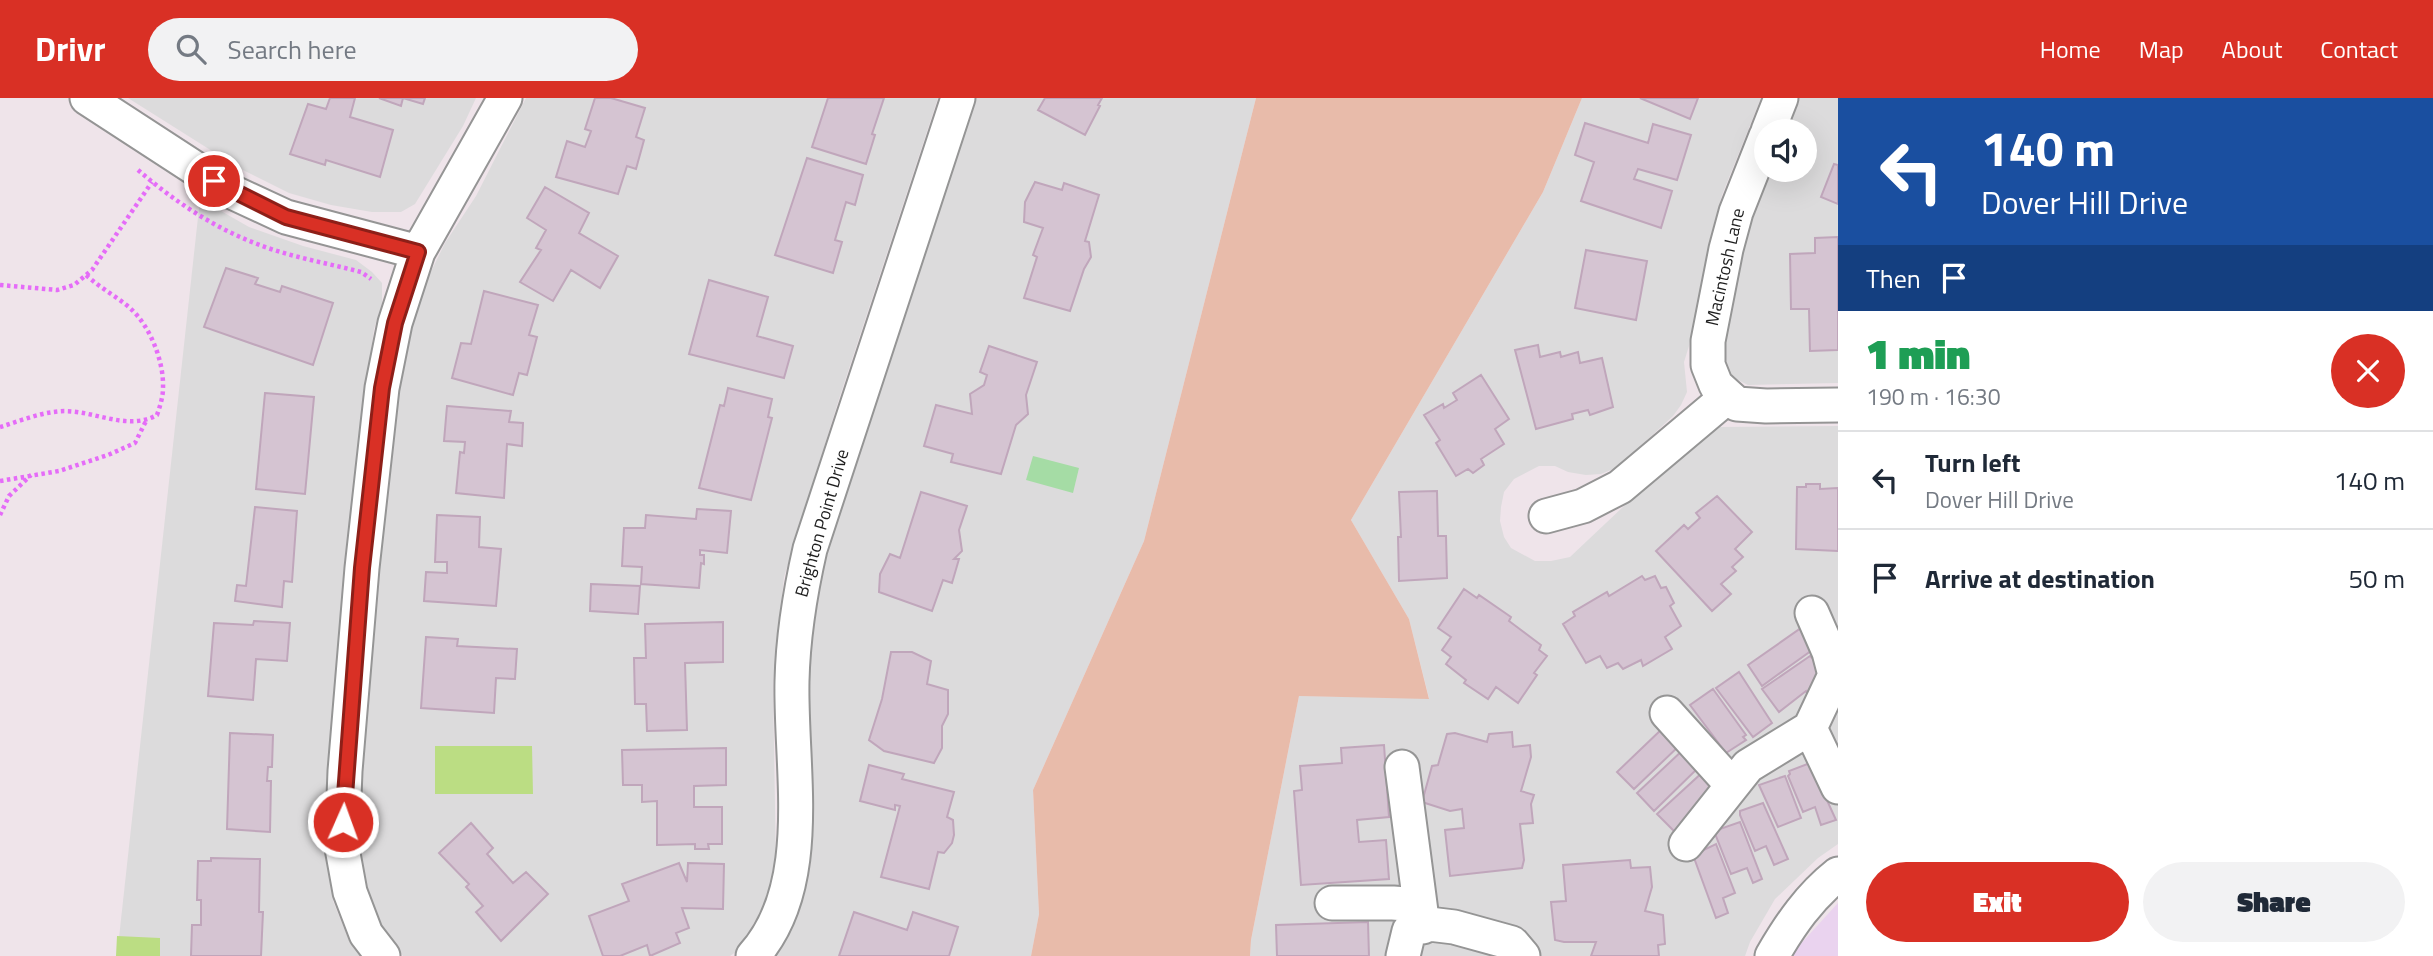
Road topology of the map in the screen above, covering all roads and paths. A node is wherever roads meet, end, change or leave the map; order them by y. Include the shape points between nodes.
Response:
1 (87, 98) edge
2 (505, 98) edge
3 (958, 98) edge
4 (1781, 98) edge
5 (1773, 119) edge
6 (1754, 165) edge
7 (152, 182) dead end
8 (418, 252) junction
9 (86, 275) junction
10 (0, 285) edge
11 (1727, 397) junction
12 (1838, 405) edge
13 (146, 421) junction
14 (0, 427) edge
15 (32, 474) junction
16 (0, 481) edge
17 (0, 514) edge
18 (1546, 516) dead end
19 (1812, 613) dead end
20 (1667, 713) dead end
21 (1810, 727) junction
22 (1402, 766) dead end
23 (1732, 785) junction
24 (1838, 787) edge
25 (1686, 844) dead end
26 (1838, 874) edge
27 (1332, 903) dead end
28 (1421, 916) junction
29 (383, 956) edge
30 (753, 956) edge
31 (1403, 956) edge
32 (1523, 956) edge
33 (1772, 956) edge

1 - 8 street via 230,191 286,217
2 - 8 street
3 - 30 street, Brighton Point Drive via 802,582 792,684 795,844 791,879 780,914
4 - 5 street, Macintosh Lane
6 - 11 street, Macintosh Lane via 1735,212 1708,341 1708,365
7 - 9 path
8 - 29 street via 395,323 382,388 345,771 342,848 350,892 366,933
9 - 10 path via 57,290
9 - 13 path via 144,322 163,387 157,415
11 - 12 street via 1745,406
11 - 18 street via 1620,487 1583,506
13 - 14 path via 55,411
13 - 15 path via 135,443 59,471
15 - 16 path
15 - 17 path via 9,496
19 - 21 street via 1835,675
20 - 23 street
21 - 23 street via 1748,766
21 - 24 street
22 - 28 street
23 - 25 street
26 - 33 street via 1793,919
27 - 28 street
28 - 31 street via 1409,931
28 - 32 street via 1429,924 1513,943

